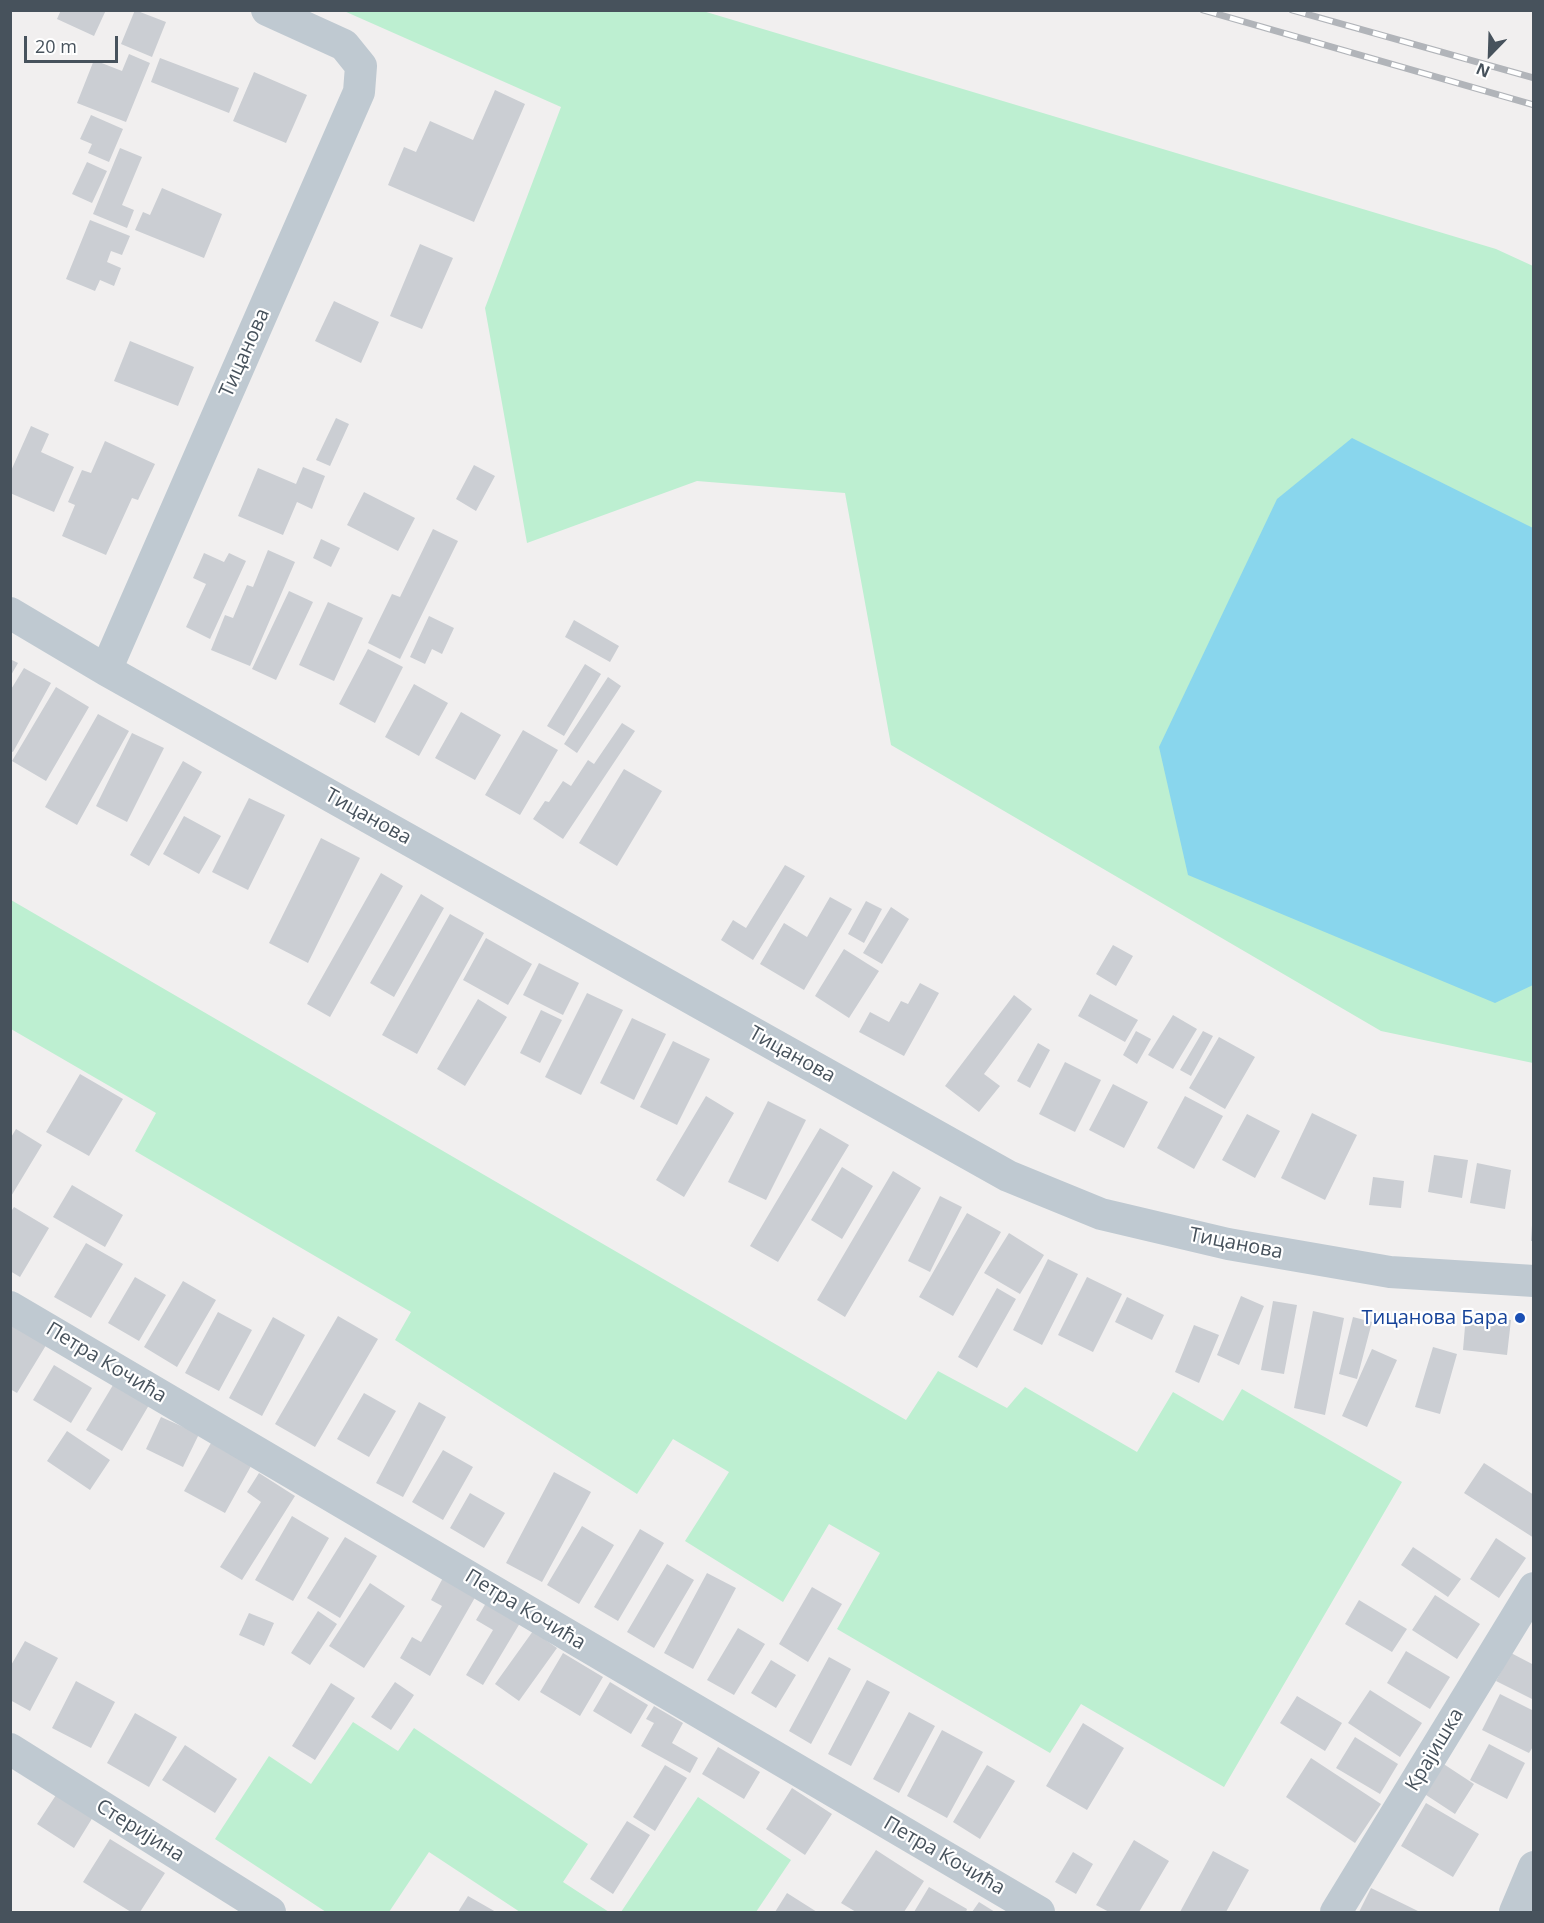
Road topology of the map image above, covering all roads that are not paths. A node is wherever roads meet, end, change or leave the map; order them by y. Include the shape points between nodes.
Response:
1 (267, 10) edge
2 (10, 613) edge
3 (106, 670) junction
4 (1533, 1281) edge
5 (10, 1307) edge
6 (1533, 1588) edge
7 (10, 1749) edge
8 (1533, 1867) edge
9 (270, 1912) edge
10 (1039, 1912) edge
11 (1336, 1912) edge
12 (1515, 1912) edge

1 - 3 street, Тицанова via 344,45 361,66 359,92
2 - 3 street, Тицанова
3 - 4 street, Тицанова via 1008,1176 1101,1214 1228,1244 1390,1272
5 - 10 street, Петра Кочића
6 - 11 street, Крајишка
7 - 9 street, Стеријина
8 - 12 street

